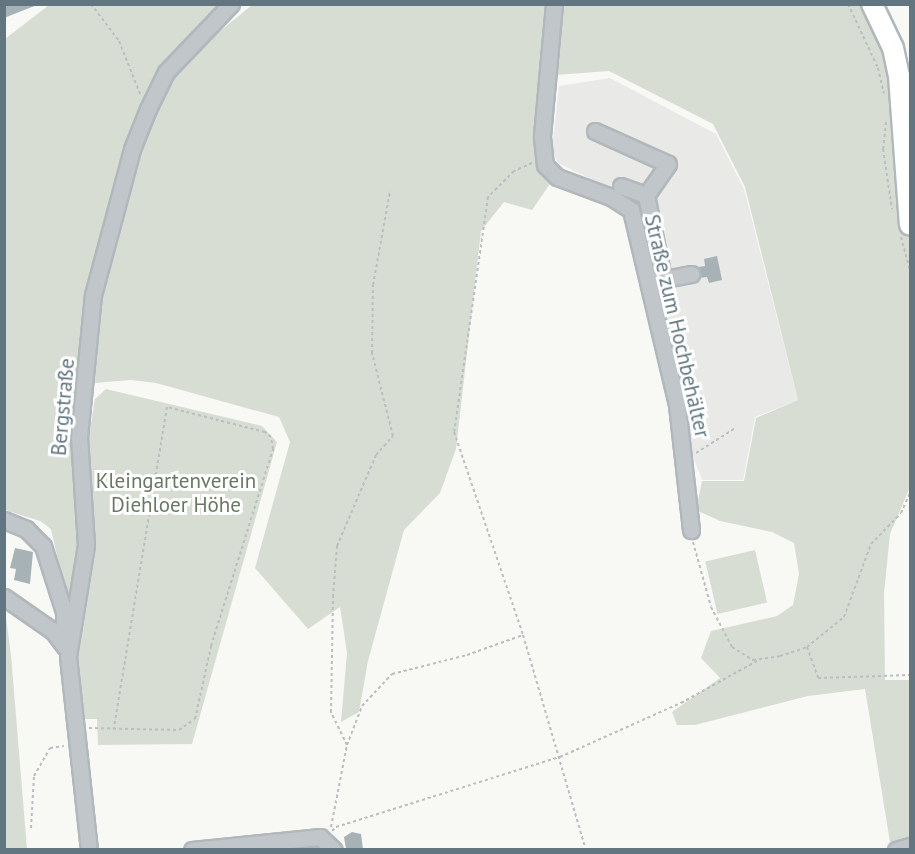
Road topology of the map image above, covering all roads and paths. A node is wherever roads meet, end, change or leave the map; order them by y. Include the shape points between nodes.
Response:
1 (91, 4) edge
2 (231, 4) edge
3 (554, 4) edge
4 (848, 4) edge
5 (872, 4) edge
6 (885, 100) dead end
7 (145, 116) junction
8 (886, 120) dead end
9 (596, 131) dead end
10 (543, 157) junction
11 (621, 186) dead end
12 (390, 190) dead end
13 (646, 195) junction
14 (894, 214) dead end
15 (905, 230) edge
16 (910, 270) edge
17 (691, 274) dead end
18 (656, 280) junction
19 (734, 429) dead end
20 (684, 457) junction
21 (910, 493) edge
22 (4, 520) edge
23 (910, 525) edge
24 (691, 530) joint
25 (910, 580) edge
26 (4, 597) edge
27 (523, 635) junction
28 (807, 647) junction
29 (67, 652) junction
30 (759, 660) junction
31 (910, 675) edge
32 (98, 728) dead end
33 (114, 728) junction
34 (347, 745) junction
35 (77, 753) junction
36 (560, 757) junction
37 (31, 828) dead end
38 (330, 844) edge
39 (910, 846) edge
40 (88, 849) edge
41 (192, 849) edge
42 (586, 849) edge
43 (896, 849) edge

1 - 7 path via 126,53
2 - 7 street, Bergstraße via 166,72
3 - 10 street
4 - 6 path via 878,68
5 - 15 main road via 893,48 899,76
7 - 29 street, Bergstraße via 132,149 93,295 79,437 86,545
8 - 14 path via 883,149
9 - 13 street via 668,164
10 - 18 street, Straße zum Hochbehälter via 557,177 611,197 631,210
10 - 27 path via 514,171 488,197 454,432
11 - 13 street
12 - 34 path via 373,285 372,353 393,436 376,455 341,537 334,587 331,712
13 - 18 street
15 - 16 path
17 - 18 street
18 - 20 street, Straße zum Hochbehälter
19 - 20 path
20 - 24 street, Straße zum Hochbehälter
21 - 28 path via 901,513 871,544 844,617
22 - 29 street via 26,529 43,546 64,612
23 - 25 path
24 - 30 path via 716,620 738,652
26 - 29 street via 53,631
27 - 34 path via 467,655 392,674 362,706
27 - 36 path
28 - 30 path
28 - 31 path via 818,678
29 - 35 street, Bergstraße
30 - 36 path via 681,703
32 - 33 path
33 - 33 path via 179,730 195,719 214,637 273,449 271,437 265,432 167,407
34 - 38 path
35 - 37 path via 62,745 51,748 42,760 30,793
35 - 40 street, Bergstraße
36 - 38 path via 336,827
36 - 42 path
38 - 41 street via 314,837
39 - 43 street

